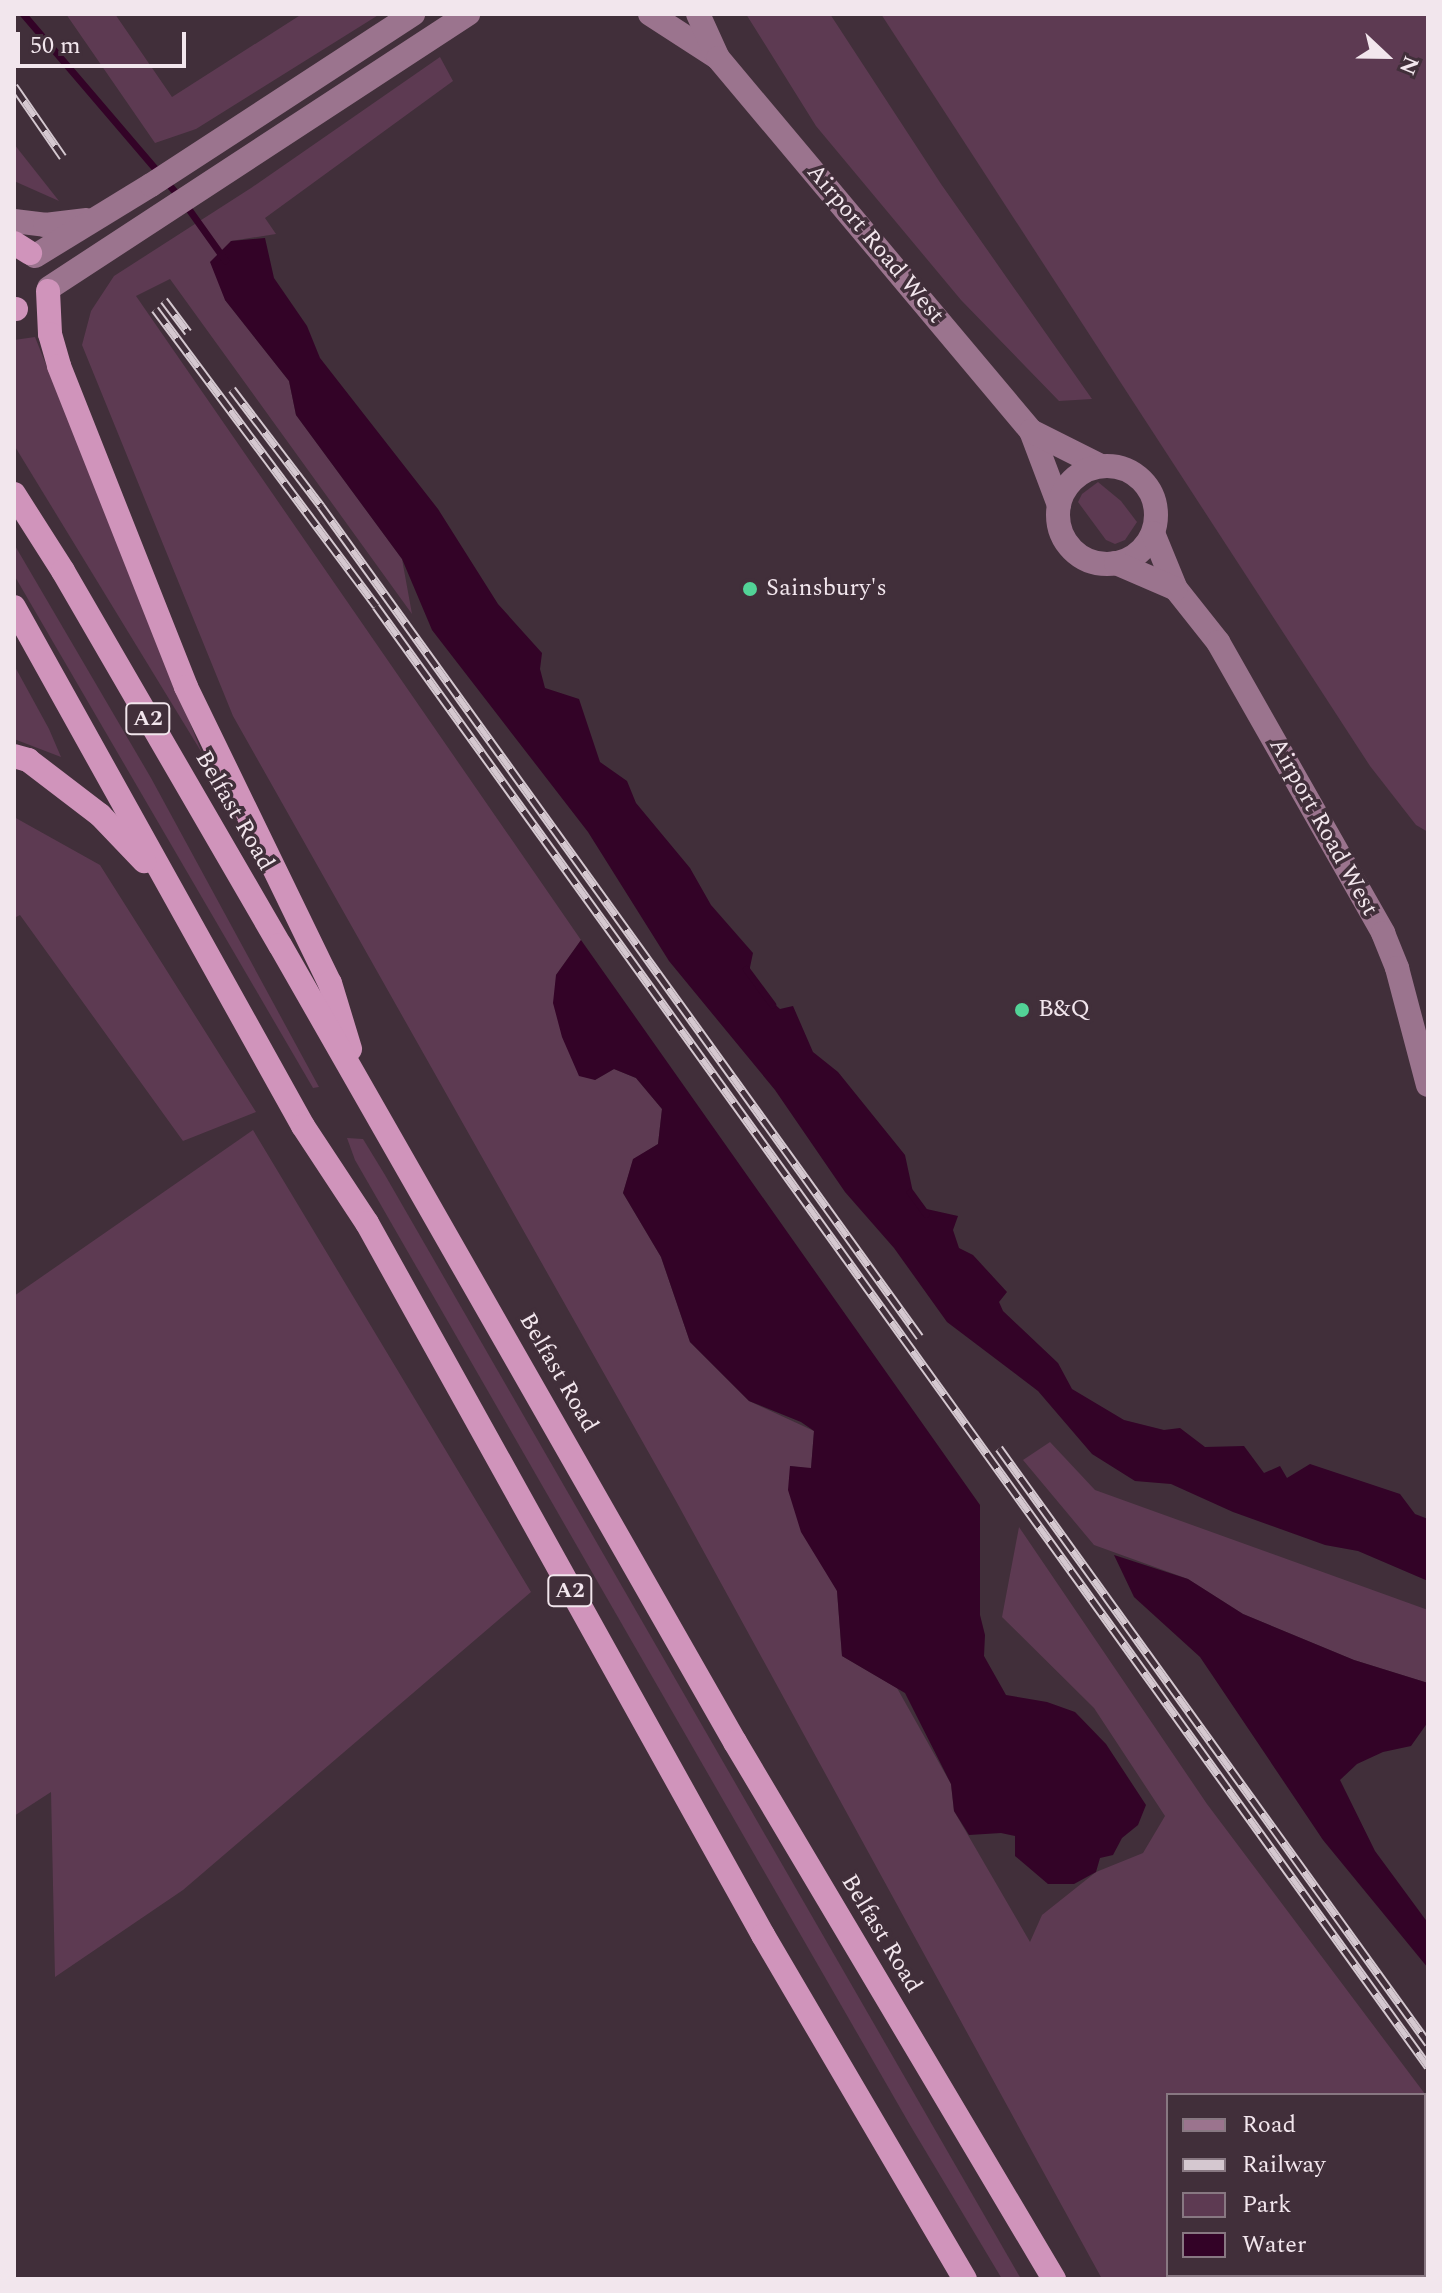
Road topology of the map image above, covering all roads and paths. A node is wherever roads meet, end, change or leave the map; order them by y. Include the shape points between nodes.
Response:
1 (413, 14) edge
2 (468, 14) edge
3 (650, 14) edge
4 (698, 14) edge
5 (718, 58) junction
6 (97, 219) junction
7 (14, 221) edge
8 (23, 251) edge
9 (49, 290) junction
10 (15, 309) edge
11 (1031, 431) junction
12 (1101, 466) junction
13 (14, 494) edge
14 (1059, 505) junction
15 (1153, 533) junction
16 (1116, 563) junction
17 (1176, 589) junction
18 (14, 607) edge
19 (14, 756) edge
20 (179, 902) junction
21 (1428, 1085) edge
22 (363, 1094) junction
23 (965, 2279) edge
24 (1054, 2279) edge

1 - 6 street
2 - 9 street
3 - 5 street, Airport Road West
4 - 5 street, Airport Road West
5 - 11 street, Airport Road West
6 - 7 street via 45,225
6 - 8 street
8 - 9 street via 46,266
9 - 10 street via 36,306
9 - 22 highway via 50,334 59,366 186,687 330,983
11 - 12 street, Airport Road West
11 - 14 street, Airport Road West
12 - 14 street via 1074,478
12 - 15 street via 1134,473 1146,485 1155,508
13 - 22 highway, Belfast Road / A2
14 - 16 street via 1058,520 1069,546 1092,562
15 - 16 street via 1144,547
15 - 17 street, Airport Road West
16 - 17 street, Airport Road West
17 - 21 street, Airport Road West via 1218,642 1383,933
18 - 20 highway, A2
19 - 20 highway via 28,760 100,815
20 - 23 highway, A2 via 303,1126 367,1223 763,1935
22 - 24 highway, Belfast Road / A2 via 735,1742

